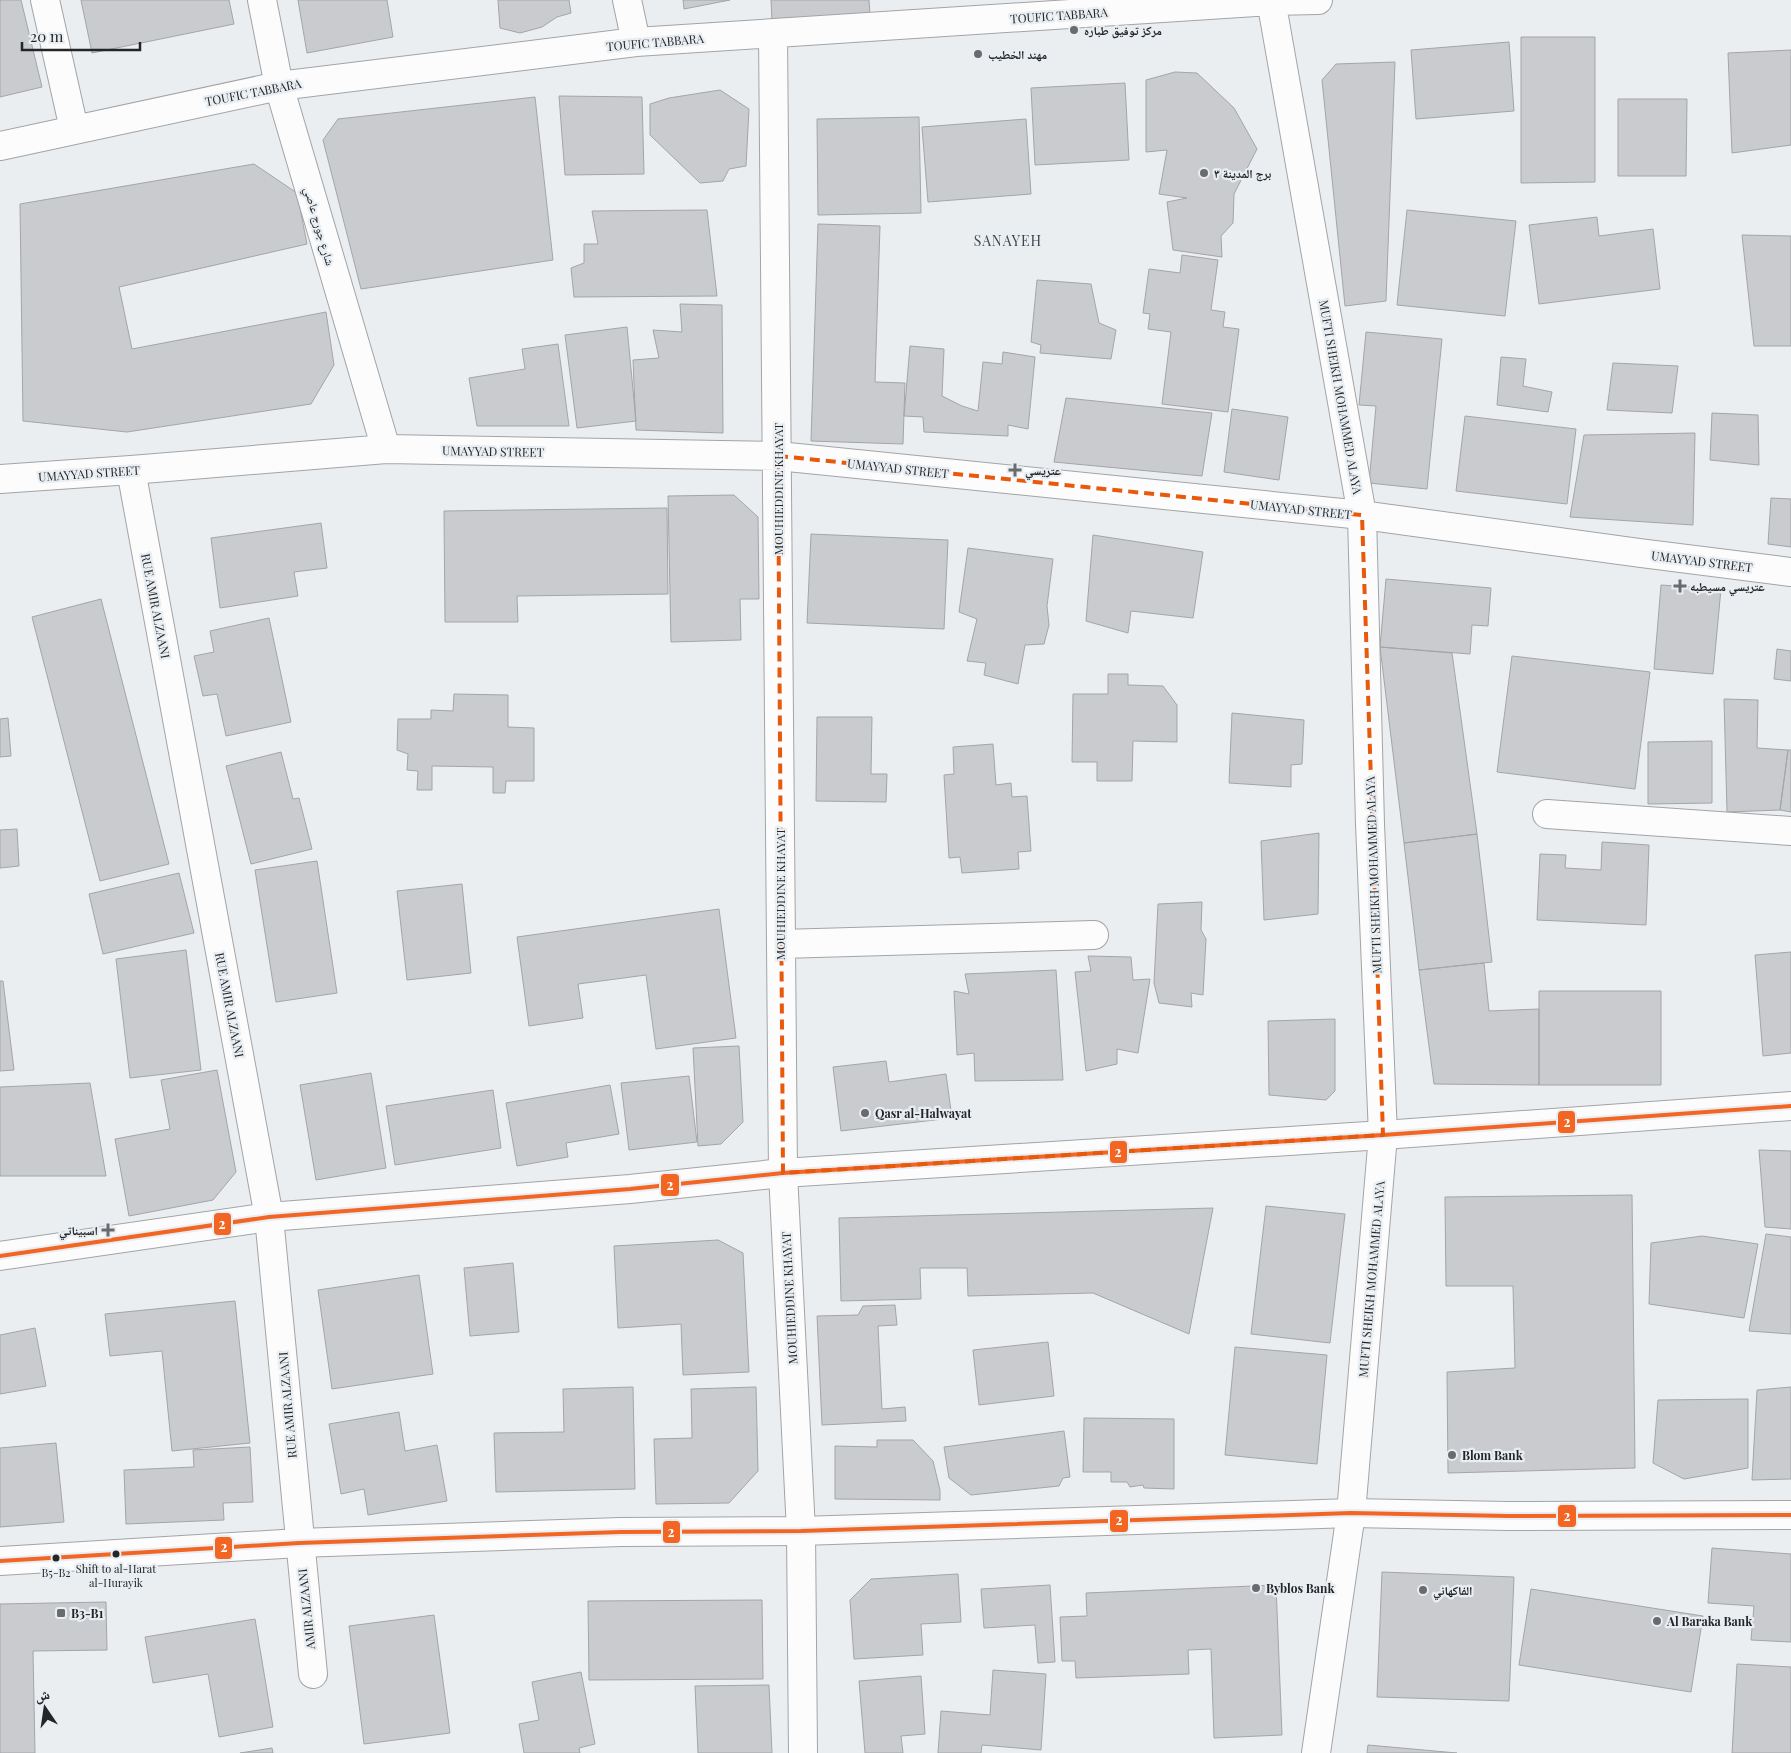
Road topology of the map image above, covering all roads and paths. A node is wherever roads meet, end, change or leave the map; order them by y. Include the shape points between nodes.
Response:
1 (45, 0) edge
2 (262, 0) edge
3 (627, 0) edge
4 (1318, 0) edge
5 (1271, 1) edge
6 (772, 34) junction
7 (636, 42) junction
8 (279, 86) junction
9 (74, 129) junction
10 (0, 146) edge
11 (386, 449) junction
12 (778, 456) junction
13 (131, 470) junction
14 (0, 478) edge
15 (1362, 515) junction
16 (1791, 572) edge
17 (1547, 814) dead end
18 (1791, 831) edge
19 (1094, 935) dead end
20 (781, 944) junction
21 (1791, 1106) edge
22 (1383, 1135) junction
23 (783, 1173) junction
24 (269, 1217) junction
25 (0, 1256) edge
26 (1351, 1513) junction
27 (1791, 1515) edge
28 (801, 1532) junction
29 (299, 1543) junction
30 (0, 1561) edge
31 (313, 1674) dead end
32 (803, 1753) edge
33 (1316, 1753) edge

1 - 9 street
2 - 8 street, شارع جورج عاصي
3 - 7 street
4 - 5 street, TOUFIC TABBARA
5 - 6 street, TOUFIC TABBARA
5 - 15 street, MUFTI SHEIKH MOHAMMED ALAYA
6 - 7 street, TOUFIC TABBARA
6 - 12 street, MOUHIEDDINE KHAYAT
7 - 8 street, TOUFIC TABBARA
8 - 9 street, TOUFIC TABBARA
8 - 11 street, شارع جورج عاصي
9 - 10 street, TOUFIC TABBARA
11 - 12 street, UMAYYAD STREET
11 - 13 street, UMAYYAD STREET
12 - 15 street, UMAYYAD STREET
12 - 20 street, MOUHIEDDINE KHAYAT
13 - 14 street, UMAYYAD STREET
13 - 24 street, RUE AMIR ALZAANI
15 - 16 street, UMAYYAD STREET
15 - 22 street, MUFTI SHEIKH MOHAMMED ALAYA
17 - 18 street
19 - 20 street
20 - 23 street, MOUHIEDDINE KHAYAT
21 - 22 street
22 - 23 street
22 - 26 street, MUFTI SHEIKH MOHAMMED ALAYA
23 - 24 street via 630,1189
23 - 28 street, MOUHIEDDINE KHAYAT
24 - 25 street
24 - 29 street, RUE AMIR ALZAANI
26 - 27 street
26 - 28 street
26 - 33 street, MUFTI SHEIKH MOHAMMED ALAYA
28 - 29 street via 621,1532
28 - 32 street, MOUHIEDDINE KHAYAT
29 - 30 street
29 - 31 street, AMIR ALZAANI

